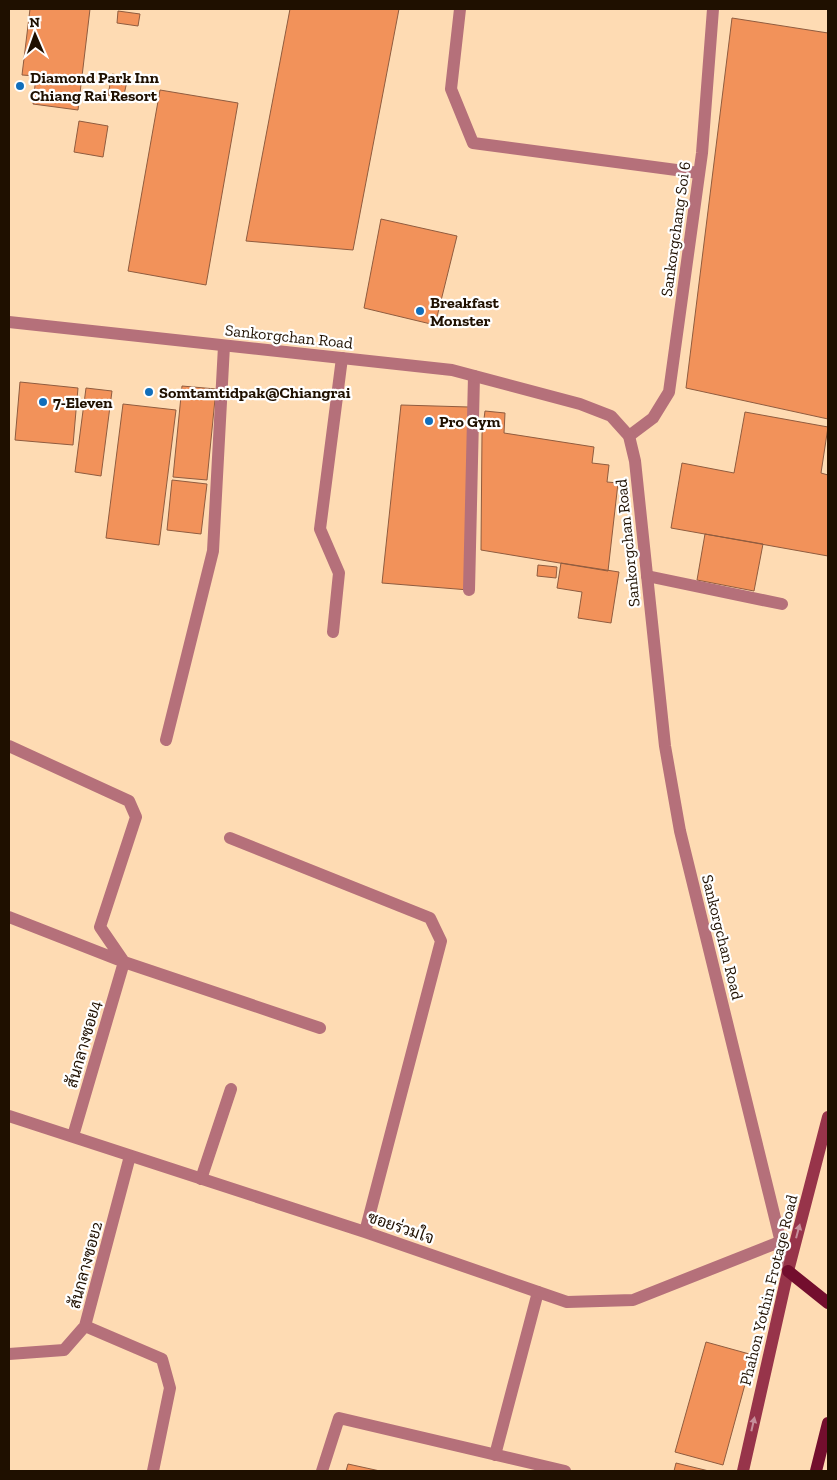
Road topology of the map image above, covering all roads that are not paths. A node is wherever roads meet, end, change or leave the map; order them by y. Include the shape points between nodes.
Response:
1 (460, 9) edge
2 (713, 9) edge
3 (699, 173) junction
4 (9, 322) edge
5 (224, 346) junction
6 (342, 358) junction
7 (474, 376) junction
8 (629, 436) junction
9 (647, 576) junction
10 (470, 590) dead end
11 (782, 604) dead end
12 (333, 632) dead end
13 (166, 740) dead end
14 (9, 746) edge
15 (230, 838) dead end
16 (9, 918) edge
17 (124, 962) junction
18 (320, 1028) dead end
19 (231, 1089) dead end
20 (9, 1116) edge
21 (828, 1117) edge
22 (73, 1136) junction
23 (130, 1156) junction
24 (201, 1179) junction
25 (365, 1232) junction
26 (782, 1241) junction
27 (788, 1271) junction
28 (538, 1292) junction
29 (828, 1303) edge
30 (86, 1326) junction
31 (9, 1354) edge
32 (828, 1423) edge
33 (495, 1455) junction
34 (153, 1471) edge
35 (322, 1471) edge
36 (565, 1471) edge
37 (742, 1471) edge
38 (816, 1471) edge

1 - 3 street via 451,89 473,143
2 - 3 street, Sankorgchang Soi 6
3 - 8 street, Sankorgchang Soi 6 via 669,392 652,418
4 - 5 street, Sankorgchan Road
5 - 6 street, Sankorgchan Road
5 - 13 street via 212,550
6 - 7 street, Sankorgchan Road via 452,370
6 - 12 street via 320,530 339,573
7 - 8 street, Sankorgchan Road via 580,404 611,416
7 - 10 street
8 - 9 street, Sankorgchan Road via 635,461
9 - 11 street
9 - 26 street, Sankorgchan Road via 665,746 680,831
14 - 17 street via 128,801 136,817 100,927
15 - 25 street via 430,918 441,941
16 - 17 street
17 - 18 street
17 - 22 street, สันกลางซอย4
19 - 24 street
20 - 22 street, ซอยร่วมใจ
27 -> 21 main road, Phahon Yothin Frotage Road
22 - 23 street, ซอยร่วมใจ
23 - 24 street, ซอยร่วมใจ
23 - 30 street, สันกลางซอย2
24 - 25 street, ซอยร่วมใจ
25 - 28 street, ซอยร่วมใจ
26 - 27 street, Sankorgchan Road
26 - 28 street, ซอยร่วมใจ via 633,1300 567,1302
27 - 29 main road
37 -> 27 main road, Phahon Yothin Frotage Road
28 - 33 street
30 - 31 street, สันกลางซอย2 via 64,1350
30 - 34 street via 162,1359 170,1388
32 - 38 main road
33 - 35 street via 339,1418
33 - 36 street

